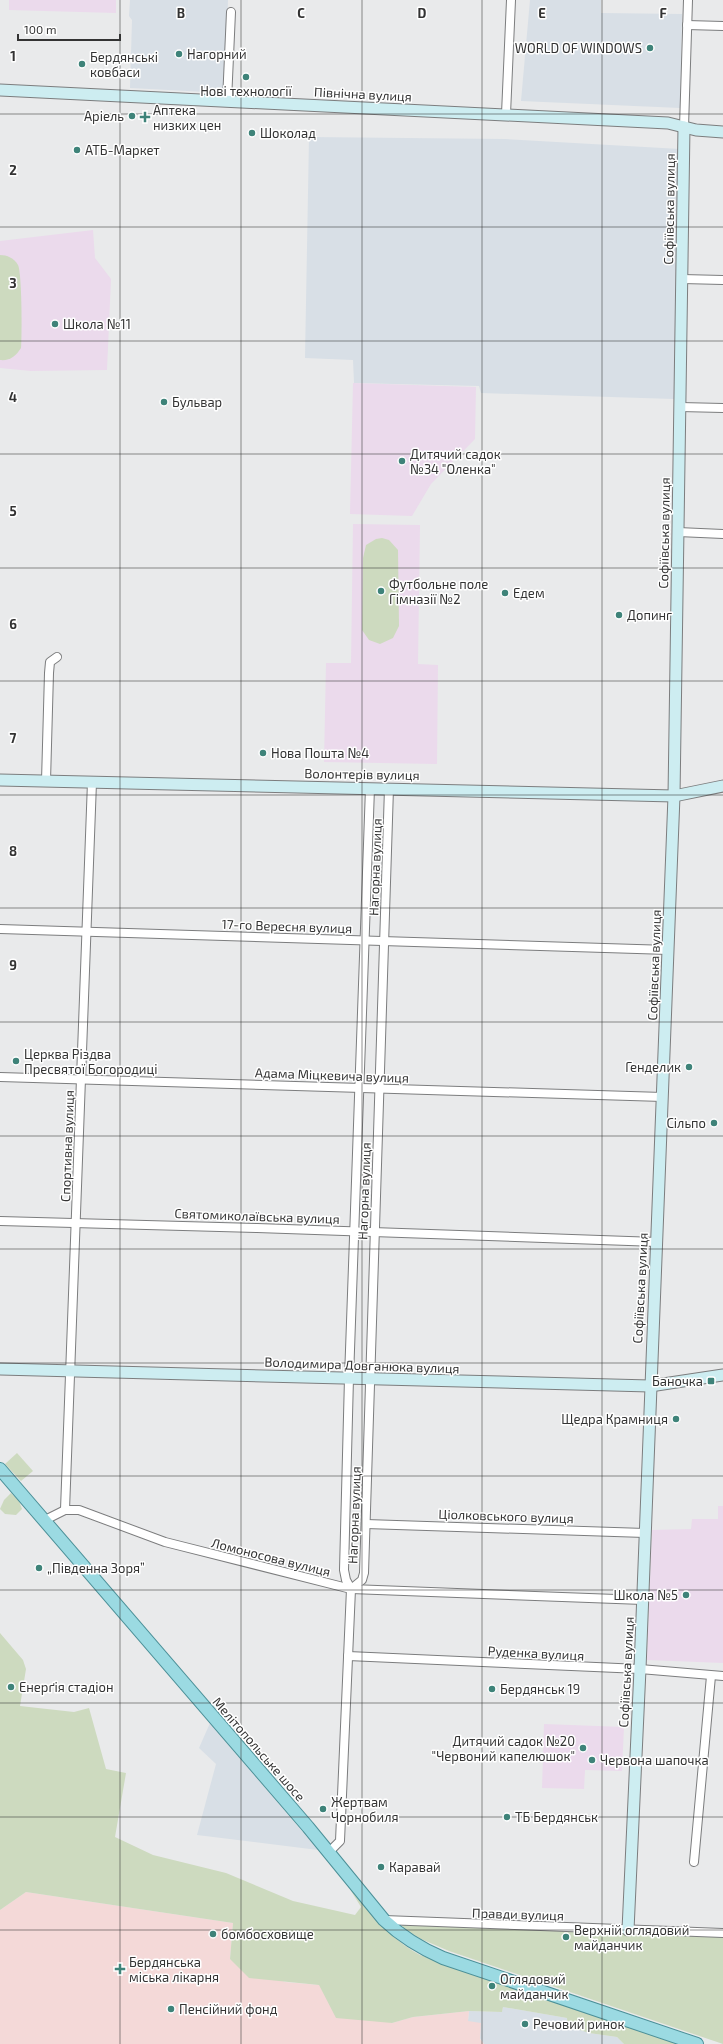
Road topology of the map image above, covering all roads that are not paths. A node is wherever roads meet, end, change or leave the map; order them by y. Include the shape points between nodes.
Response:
1 (511, 0) edge
2 (688, 0) edge
3 (231, 12) dead end
4 (687, 25) junction
5 (723, 26) edge
6 (0, 90) edge
7 (227, 101) junction
8 (506, 114) junction
9 (684, 127) junction
10 (723, 132) edge
11 (682, 278) junction
12 (723, 280) edge
13 (680, 407) junction
14 (723, 408) edge
15 (678, 532) junction
16 (723, 534) edge
17 (57, 657) dead end
18 (0, 780) edge
19 (46, 781) junction
20 (92, 782) junction
21 (723, 786) edge
22 (370, 788) junction
23 (389, 788) junction
24 (674, 796) junction
25 (0, 929) edge
26 (86, 932) junction
27 (365, 940) junction
28 (384, 941) junction
29 (669, 950) junction
30 (0, 1077) edge
31 (81, 1080) junction
32 (359, 1088) junction
33 (379, 1088) junction
34 (663, 1097) junction
35 (0, 1221) edge
36 (77, 1223) junction
37 (354, 1231) junction
38 (375, 1232) junction
39 (657, 1242) junction
40 (0, 1369) edge
41 (71, 1371) junction
42 (723, 1375) edge
43 (349, 1378) junction
44 (370, 1379) junction
45 (650, 1386) junction
46 (0, 1468) edge
47 (66, 1510) junction
48 (45, 1520) junction
49 (366, 1524) junction
50 (645, 1533) junction
51 (351, 1589) junction
52 (643, 1600) junction
53 (348, 1656) junction
54 (640, 1669) junction
55 (711, 1676) junction
56 (723, 1676) edge
57 (329, 1852) junction
58 (694, 1862) dead end
59 (384, 1920) junction
60 (628, 1930) junction
61 (723, 1933) edge
62 (697, 2044) edge

1 - 8 street
2 - 4 street, Софіївська вулиця
3 - 7 street
4 - 5 street
4 - 9 street, Софіївська вулиця
6 - 7 street, Північна вулиця
7 - 8 street, Північна вулиця
8 - 9 street, Північна вулиця via 668,123
9 - 10 street, Північна вулиця
9 - 11 street, Софіївська вулиця
11 - 12 street
11 - 13 street, Софіївська вулиця
13 - 14 street
13 - 15 street, Софіївська вулиця
15 - 16 street
15 - 24 street, Софіївська вулиця
17 - 19 street via 50,662 49,673
18 - 19 street, Волонтерів вулиця
19 - 20 street, Волонтерів вулиця
20 - 22 street, Волонтерів вулиця
20 - 26 street, Спортивна вулиця
21 - 24 street, Волонтерів вулиця
22 - 23 street, Волонтерів вулиця
22 - 27 street, Нагорна вулиця
23 - 24 street, Волонтерів вулиця
23 - 28 street, Нагорна вулиця
24 - 29 street, Софіївська вулиця
25 - 26 street, 17-го Вересня вулиця
26 - 27 street, 17-го Вересня вулиця
26 - 31 street, Спортивна вулиця
27 - 28 street, 17-го Вересня вулиця
27 - 32 street, Нагорна вулиця
28 - 29 street, 17-го Вересня вулиця
28 - 33 street, Нагорна вулиця
29 - 34 street, Софіївська вулиця
30 - 31 street, Адама Міцкевича вулиця
31 - 32 street, Адама Міцкевича вулиця
31 - 36 street, Спортивна вулиця
32 - 33 street, Адама Міцкевича вулиця
32 - 37 street, Нагорна вулиця
33 - 34 street, Адама Міцкевича вулиця
33 - 38 street, Нагорна вулиця
34 - 39 street, Софіївська вулиця
35 - 36 street, Святомиколаївська вулиця
36 - 37 street, Святомиколаївська вулиця
36 - 41 street, Спортивна вулиця
37 - 38 street, Святомиколаївська вулиця
37 - 43 street, Нагорна вулиця
38 - 39 street, Святомиколаївська вулиця
38 - 44 street, Нагорна вулиця
39 - 45 street, Софіївська вулиця
40 - 41 street, Володимира Довганюка вулиця
41 - 43 street, Володимира Довганюка вулиця
41 - 47 street, Спортивна вулиця
42 - 45 street, Володимира Довганюка вулиця
43 - 44 street, Володимира Довганюка вулиця
43 - 51 street, Нагорна вулиця via 344,1570
44 - 45 street, Володимира Довганюка вулиця
44 - 49 street, Нагорна вулиця
45 - 50 street, Софіївська вулиця
46 - 48 main road, Мелітопольське шосе
47 - 48 street
47 - 51 street, Ломоносова вулиця via 79,1510 165,1542
48 - 57 main road, Мелітопольське шосе
49 - 50 street, Ціолковського вулиця
49 - 51 street, Нагорна вулиця via 364,1573 362,1580
50 - 52 street, Софіївська вулиця
51 - 52 street, Ломоносова вулиця
51 - 53 street, Нагорна вулиця
52 - 54 street, Софіївська вулиця
53 - 54 street, Руденка вулиця
53 - 57 street, Нагорна вулиця via 340,1841
54 - 55 street, Руденка вулиця
54 - 60 street, Софіївська вулиця
55 - 56 street, Руденка вулиця
55 - 58 street
57 - 59 main road, Мелітопольське шосе
59 - 60 street, Правди вулиця
59 - 62 main road, Мелітопольське шосе via 409,1941 443,1958
60 - 61 street, Правди вулиця

